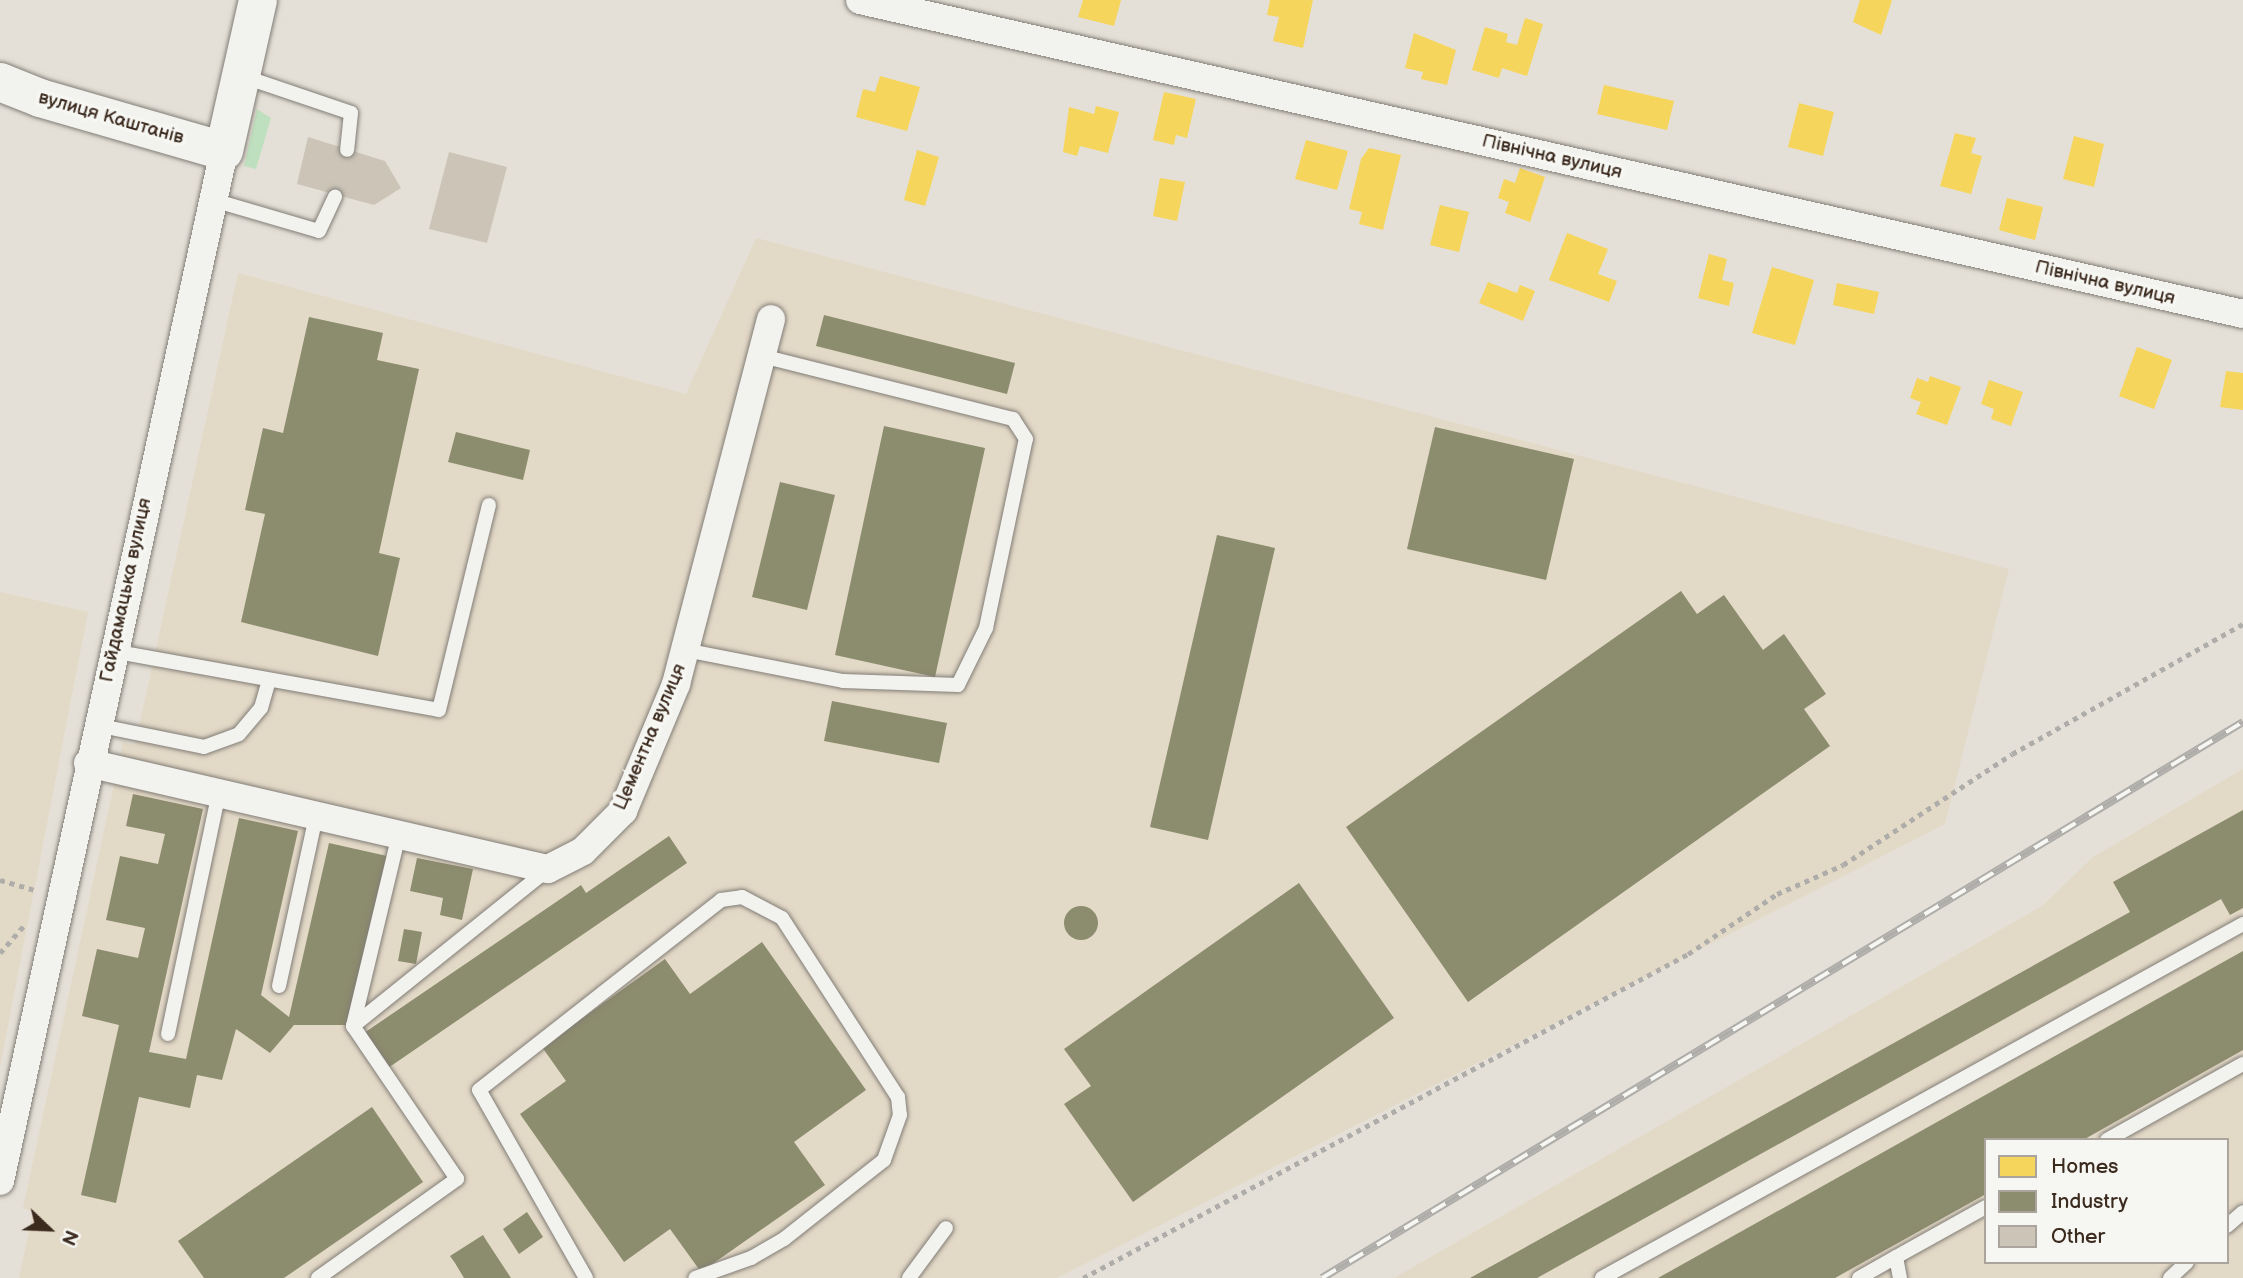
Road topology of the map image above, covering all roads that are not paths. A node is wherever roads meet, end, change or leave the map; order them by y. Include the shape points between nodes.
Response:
1 (258, 0) edge
2 (860, 0) edge
3 (241, 75) junction
4 (0, 82) edge
5 (347, 150) dead end
6 (224, 151) junction
7 (335, 197) dead end
8 (213, 200) junction
9 (2243, 314) edge
10 (771, 319) dead end
11 (762, 356) junction
12 (489, 505) dead end
13 (685, 650) junction
14 (112, 651) junction
15 (269, 680) junction
16 (96, 725) junction
17 (88, 763) junction
18 (219, 793) junction
19 (316, 816) junction
20 (399, 835) junction
21 (548, 869) junction
22 (2243, 924) edge
23 (279, 986) dead end
24 (353, 1026) junction
25 (168, 1034) dead end
26 (2243, 1064) edge
27 (2111, 1138) edge
28 (0, 1181) edge
29 (1984, 1209) edge
30 (2243, 1212) edge
31 (2229, 1224) edge
32 (946, 1228) dead end
33 (1896, 1257) junction
34 (2186, 1264) edge
35 (318, 1278) edge
36 (586, 1278) edge
37 (695, 1278) edge
38 (909, 1278) edge
39 (1602, 1278) edge
40 (1859, 1278) edge
41 (1900, 1278) edge
42 (2170, 1278) edge

1 - 3 street, Гайдамацька вулиця
2 - 9 street, Північна вулиця
3 - 5 lane via 351,113
3 - 6 street, Гайдамацька вулиця
4 - 6 street, вулиця Каштанів via 40,98
6 - 8 street, Гайдамацька вулиця
7 - 8 lane via 319,231
8 - 14 street, Гайдамацька вулиця
10 - 11 street, Цементна вулиця
11 - 13 street, Цементна вулиця
11 - 13 lane via 1013,419 1026,439 986,628 958,685 843,681
12 - 15 lane via 439,710
13 - 21 street, Цементна вулиця via 623,811 583,851
14 - 15 lane
14 - 16 street, Гайдамацька вулиця
15 - 16 lane via 261,708 239,734 204,747
16 - 17 street, Гайдамацька вулиця
17 - 18 street
17 - 28 street, Гайдамацька вулиця
18 - 19 street
18 - 25 lane
19 - 20 street
19 - 23 lane
20 - 21 street
20 - 24 lane
21 - 24 lane
22 - 39 lane
24 - 35 lane via 457,1179
26 - 27 lane
29 - 33 lane
30 - 31 lane
32 - 38 lane
33 - 40 lane
33 - 41 lane
34 - 42 lane
36 - 37 lane via 479,1090 721,900 742,897 782,918 898,1097 900,1115 890,1152 864,1176 784,1239 751,1258

